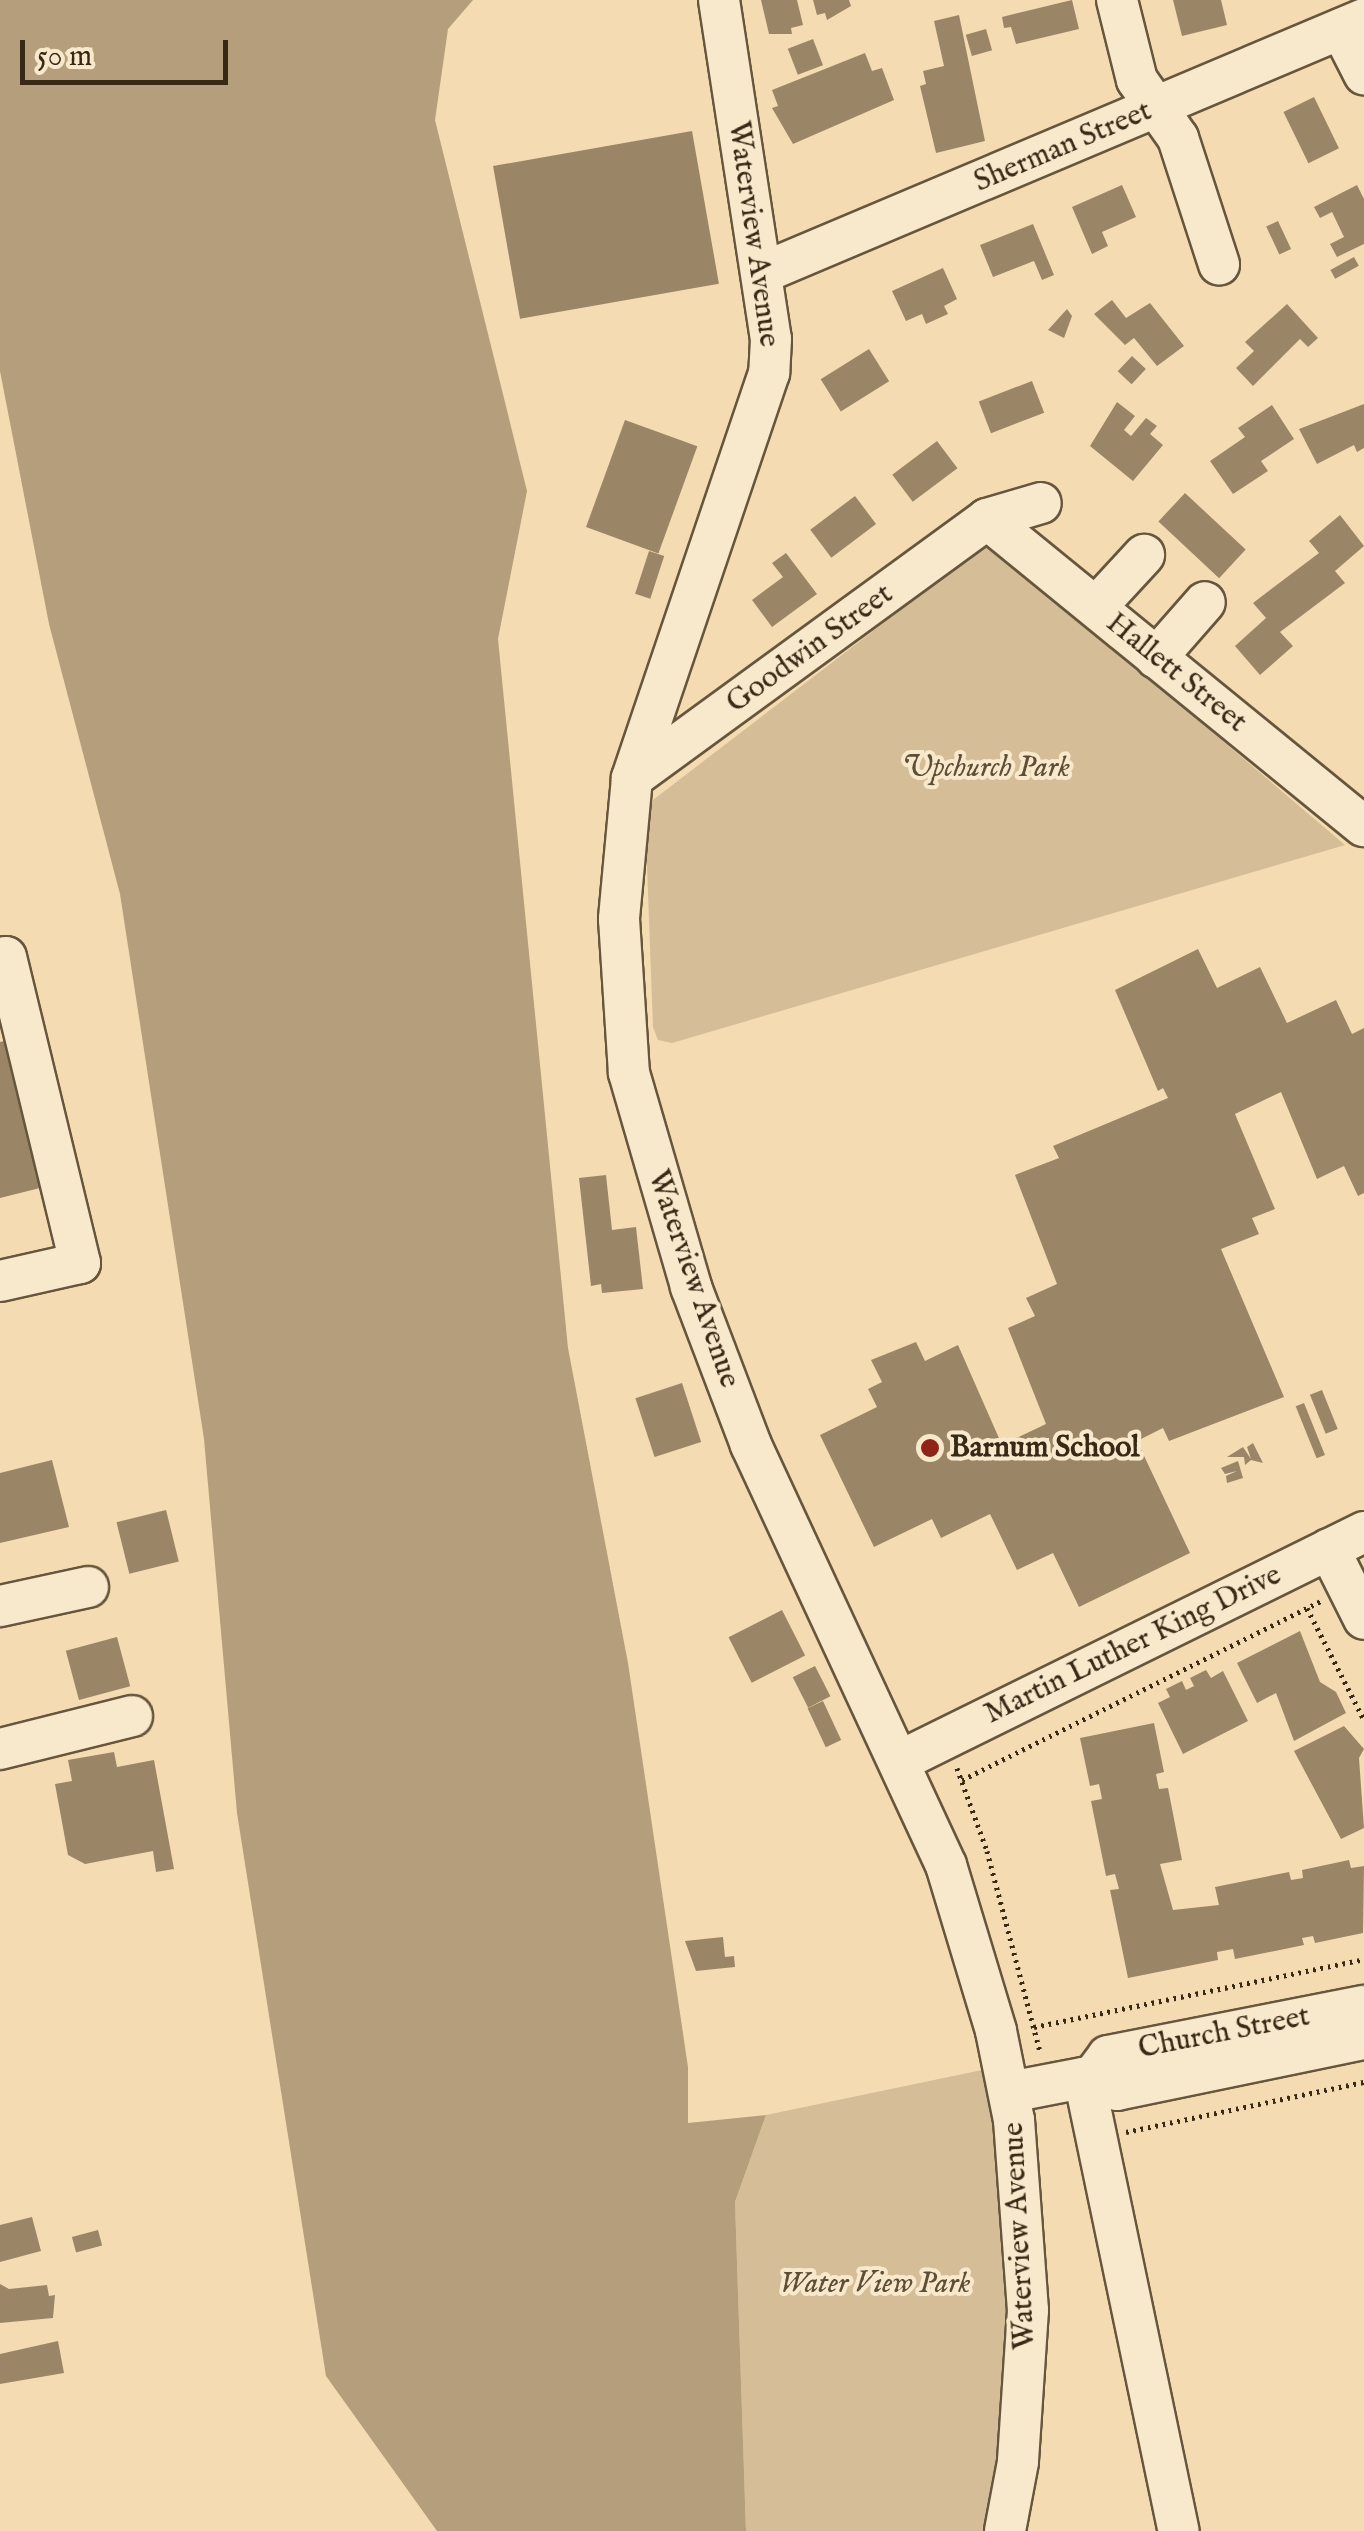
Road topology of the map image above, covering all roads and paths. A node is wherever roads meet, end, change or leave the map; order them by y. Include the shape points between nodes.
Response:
1 (718, 0) edge
2 (1117, 0) edge
3 (1353, 24) edge
4 (1364, 74) edge
5 (1157, 108) junction
6 (1219, 264) dead end
7 (762, 273) junction
8 (1040, 503) dead end
9 (987, 519) junction
10 (1144, 555) dead end
11 (1204, 602) dead end
12 (1096, 607) junction
13 (1156, 658) junction
14 (632, 778) junction
15 (1364, 826) edge
16 (0, 959) edge
17 (0, 1282) edge
18 (1346, 1540) edge
19 (88, 1588) dead end
20 (1356, 1604) edge
21 (0, 1606) edge
22 (1308, 1608) junction
23 (132, 1716) dead end
24 (1364, 1720) edge
25 (946, 1737) junction
26 (0, 1749) edge
27 (902, 1760) junction
28 (962, 1780) junction
29 (1364, 1960) edge
30 (1364, 2006) edge
31 (1034, 2027) junction
32 (1364, 2039) edge
33 (1040, 2052) dead end
34 (1088, 2076) junction
35 (1364, 2082) edge
36 (1010, 2092) junction
37 (1098, 2137) junction
38 (1005, 2531) edge
39 (1179, 2531) edge

1 - 7 street, Waterview Avenue
2 - 5 street via 1137,80
3 - 4 street
3 - 5 street, Sherman Street
5 - 6 street via 1178,138
5 - 7 street, Sherman Street
7 - 14 street, Waterview Avenue via 769,373
8 - 9 street, Goodwin Street
9 - 12 street, Hallett Street
9 - 14 street, Goodwin Street
10 - 12 street
11 - 13 street
12 - 13 street, Hallett Street
13 - 15 street, Hallett Street
14 - 27 street, Waterview Avenue via 619,919 629,1073 639,1111 690,1287 751,1445
16 - 17 street via 6,958 80,1263
18 - 20 street
18 - 25 street, Martin Luther King Drive
19 - 21 street
20 - 22 path
22 - 24 path
22 - 28 path
23 - 26 street
25 - 27 street, Martin Luther King Drive
25 - 28 path
27 - 36 street, Waterview Avenue via 952,1884
28 - 31 path
29 - 31 path
30 - 34 street, Church Street via 1108,2056
31 - 33 path
32 - 34 street, Church Street via 1117,2090
34 - 36 street, Church Street
34 - 37 street
35 - 37 path
36 - 38 street, Waterview Avenue via 1025,2212 1028,2310 1018,2462
37 - 39 street

